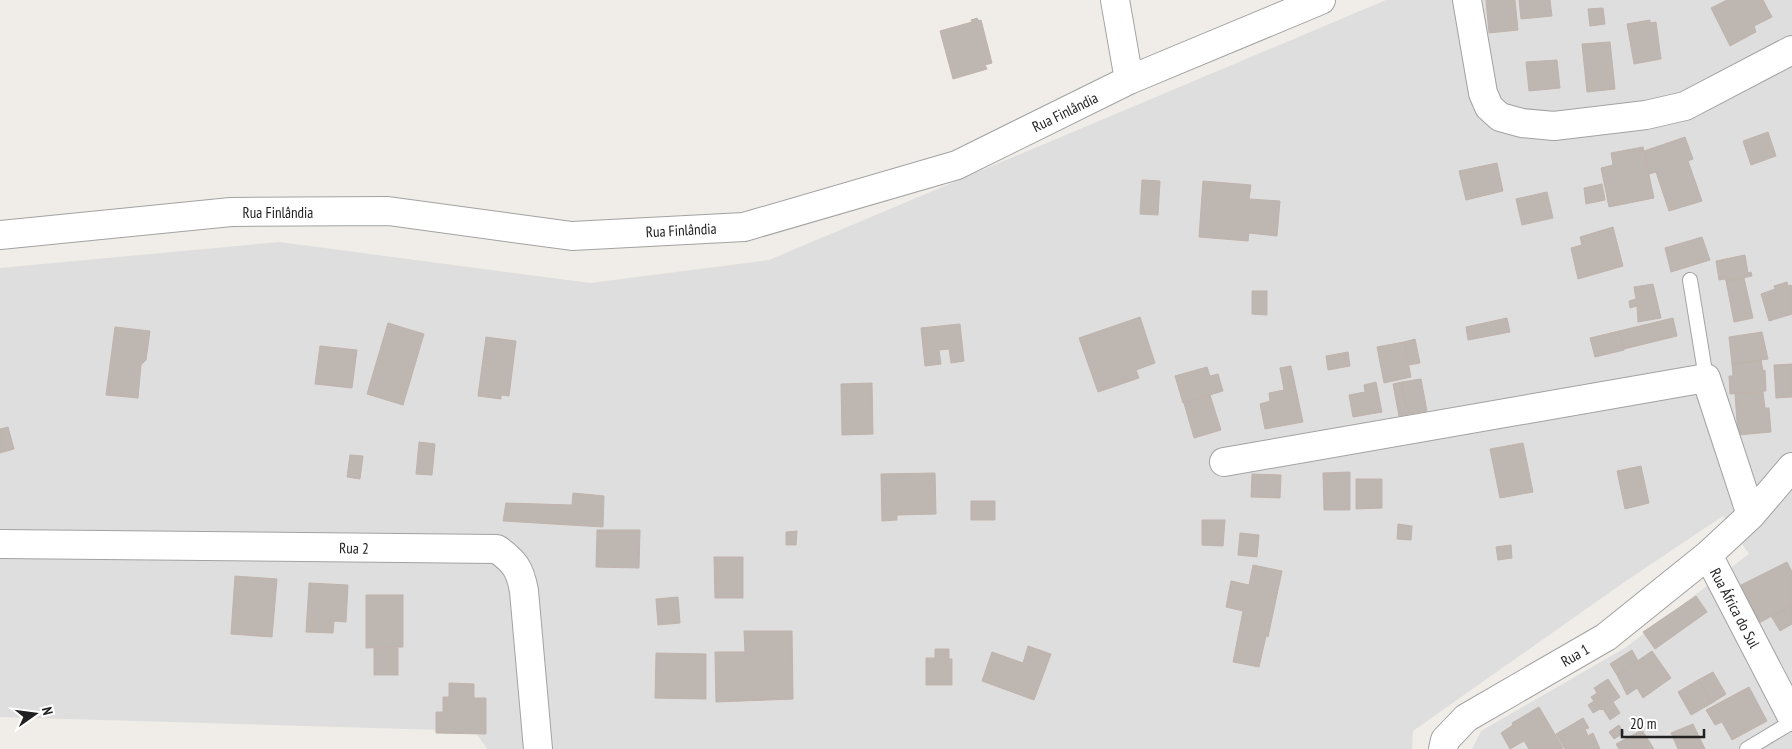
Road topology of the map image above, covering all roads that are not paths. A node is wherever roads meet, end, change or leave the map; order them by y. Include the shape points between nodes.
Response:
1 (1115, 0) edge
2 (1321, 0) edge
3 (1467, 0) edge
4 (1792, 50) edge
5 (1129, 80) junction
6 (0, 235) edge
7 (1690, 280) dead end
8 (1706, 378) junction
9 (1224, 462) dead end
10 (1792, 467) edge
11 (1751, 515) junction
12 (0, 544) edge
13 (1708, 555) junction
14 (1792, 717) edge
15 (1792, 722) edge
16 (538, 749) edge
17 (1443, 749) edge
18 (1747, 749) edge

1 - 5 street
2 - 5 street, Rua Finlândia
3 - 4 street via 1483,93 1489,107 1500,117 1522,123 1554,126 1646,115 1685,106
5 - 6 street, Rua Finlândia via 957,165 744,227 572,236 388,211 231,212
7 - 8 lane
8 - 9 street
8 - 11 street
10 - 11 street, Rua África do Sul
11 - 13 street, Rua África do Sul
12 - 16 street, Rua 2 via 497,549 509,558 520,574 524,591
13 - 14 street, Rua África do Sul
13 - 17 street, Rua 1 via 1606,637 1466,718 1444,740
15 - 18 lane

